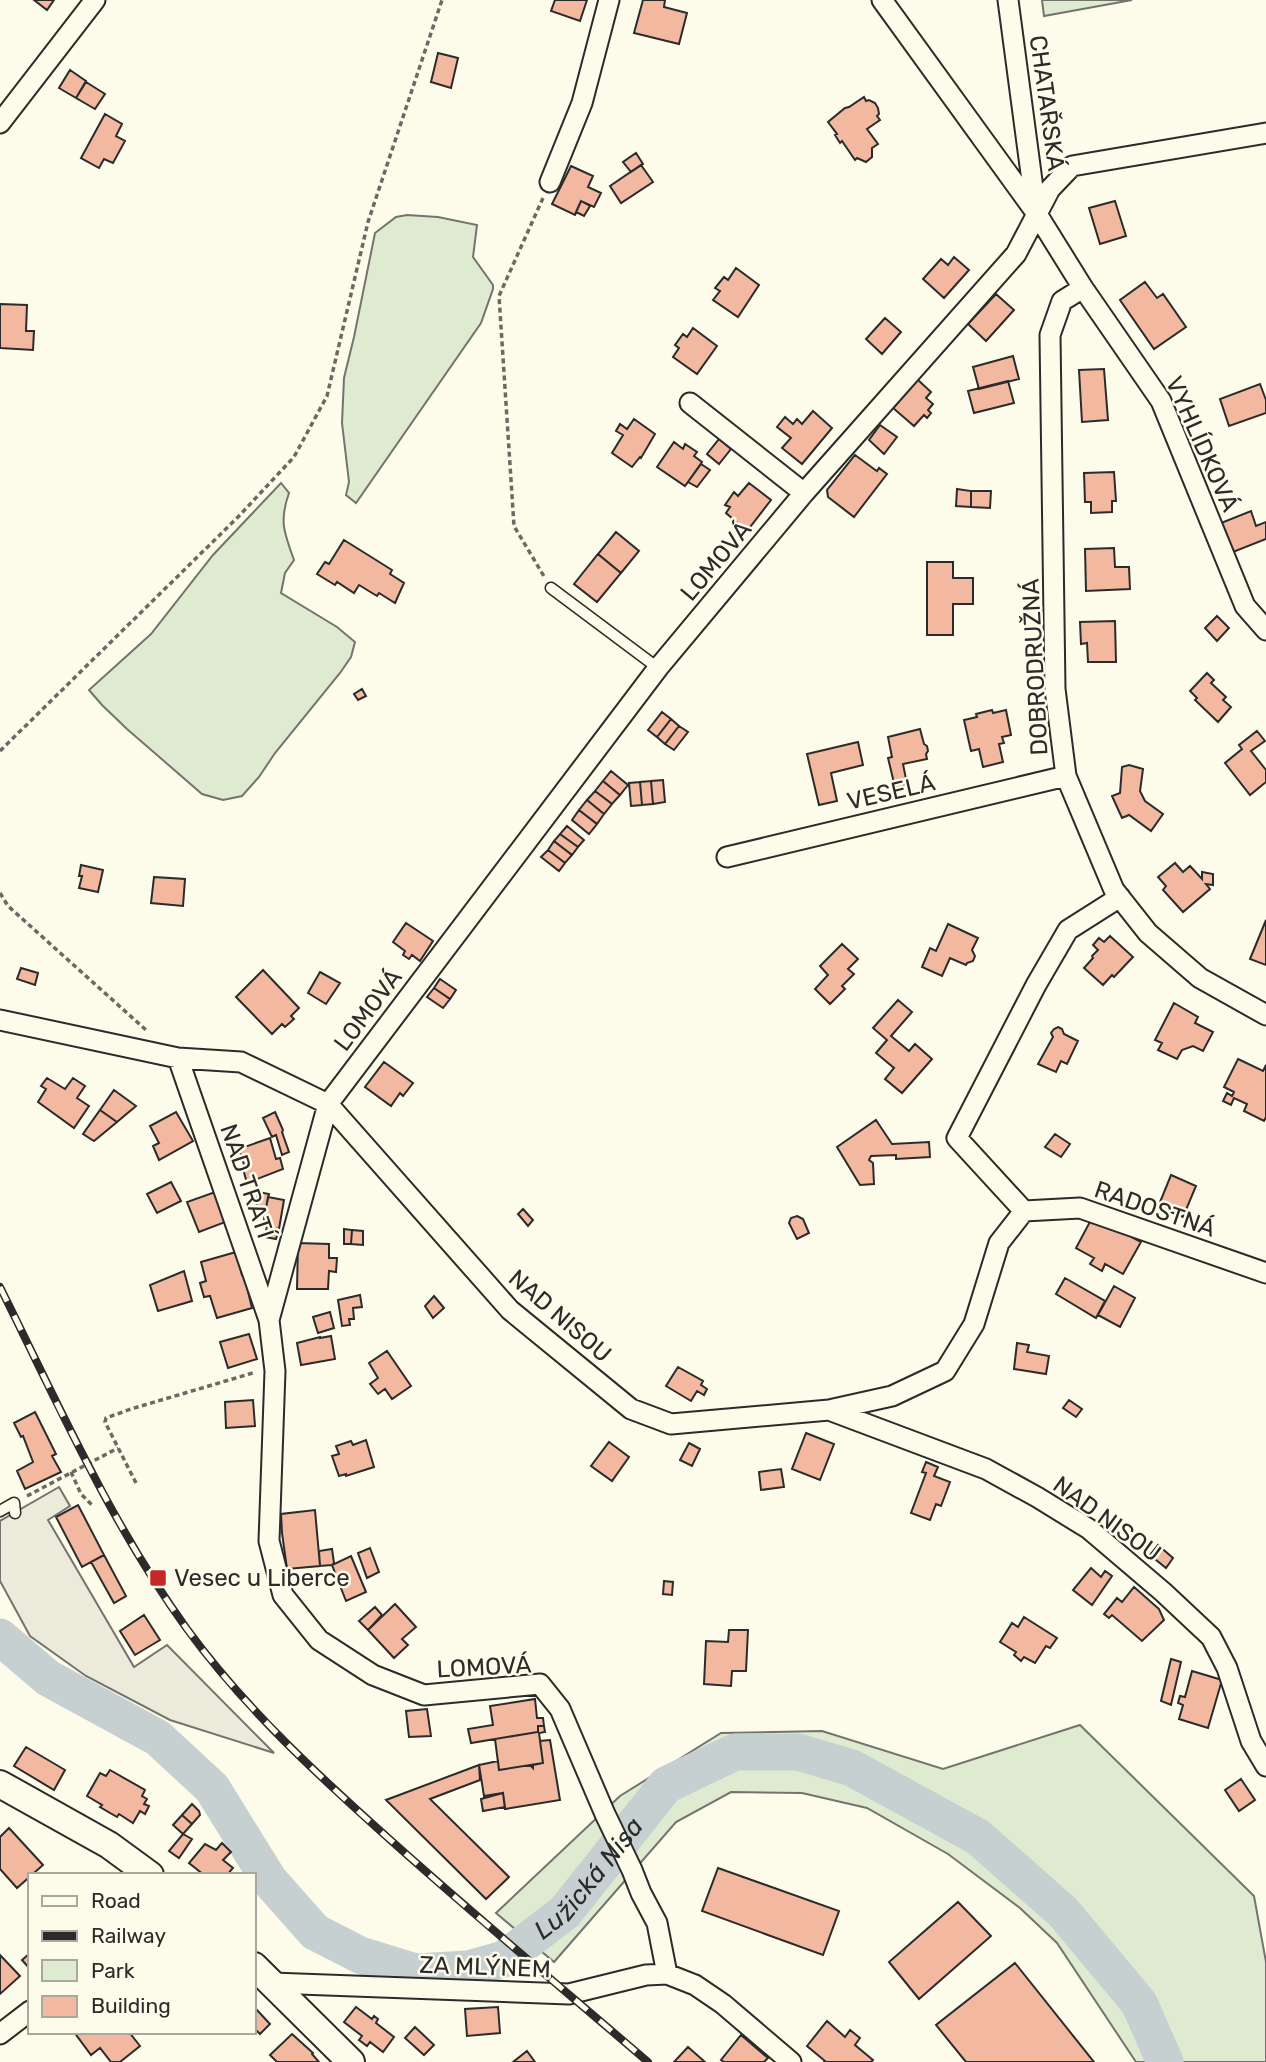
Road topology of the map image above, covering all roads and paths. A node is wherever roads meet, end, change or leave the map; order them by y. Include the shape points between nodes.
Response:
1 (95, 0) edge
2 (442, 0) edge
3 (610, 0) edge
4 (882, 0) edge
5 (1008, 0) edge
6 (0, 123) edge
7 (1266, 133) edge
8 (550, 182) joint
9 (1037, 214) junction
10 (1083, 288) junction
11 (690, 402) dead end
12 (804, 493) junction
13 (551, 588) joint
14 (1266, 630) edge
15 (658, 668) junction
16 (0, 751) edge
17 (1066, 776) junction
18 (727, 857) dead end
19 (0, 893) edge
20 (1120, 897) junction
21 (1266, 1015) edge
22 (0, 1020) edge
23 (147, 1030) dead end
24 (178, 1058) junction
25 (328, 1104) junction
26 (1024, 1210) junction
27 (1266, 1273) edge
28 (269, 1320) junction
29 (275, 1371) junction
30 (829, 1410) junction
31 (118, 1448) junction
32 (71, 1472) junction
33 (136, 1483) dead end
34 (93, 1506) dead end
35 (15, 1508) joint
36 (0, 1511) edge
37 (1266, 1766) edge
38 (0, 1784) edge
39 (147, 1873) edge
40 (263, 1974) edge
41 (667, 1974) junction
42 (28, 2013) edge
43 (0, 2034) edge
44 (351, 2062) edge
45 (791, 2062) edge

1 - 6 street
2 - 16 path via 368,222 327,396 294,457
3 - 8 street via 582,103
4 - 9 street, VYHLÍDKOVÁ
5 - 9 street, CHATAŘSKÁ
7 - 9 street via 1072,166
8 - 13 path via 499,296 514,526
9 - 10 street, VYHLÍDKOVÁ
9 - 12 street, LOMOVÁ via 1016,254
10 - 14 street, VYHLÍDKOVÁ via 1161,401 1245,606
10 - 17 street, DOBRODRUŽNÁ via 1062,301 1050,335 1055,689
11 - 12 street
12 - 15 street, LOMOVÁ
13 - 15 lane
15 - 25 street, LOMOVÁ
17 - 18 street, VESELÁ
17 - 20 street, DOBRODRUŽNÁ
19 - 23 path
20 - 21 street, DOBRODRUŽNÁ via 1148,933 1200,978
20 - 26 street via 1068,930 957,1138
22 - 24 street
24 - 25 street via 241,1062
24 - 28 street, NAD TRATÍ
25 - 28 street, LOMOVÁ
25 - 30 street, NAD NISOU via 510,1310 632,1409 671,1424
26 - 27 street, RADOSTNÁ via 1080,1208
26 - 30 street, NAD NISOU via 999,1243 974,1324 944,1371 892,1396
28 - 29 street, LOMOVÁ
29 - 31 path via 108,1416 105,1422
29 - 41 street, LOMOVÁ via 269,1541 283,1595 319,1640 373,1675 424,1695 540,1684 560,1709 657,1923
30 - 37 street, NAD NISOU via 986,1469 1089,1529 1211,1637 1227,1668 1251,1741
31 - 32 path
31 - 33 path
32 - 34 path via 81,1494
32 - 35 path
35 - 36 lane
38 - 39 street via 109,1845
40 - 41 street, ZA MLÝNEM via 569,1994
40 - 44 street
41 - 45 street via 695,1985 723,2004
42 - 43 street

